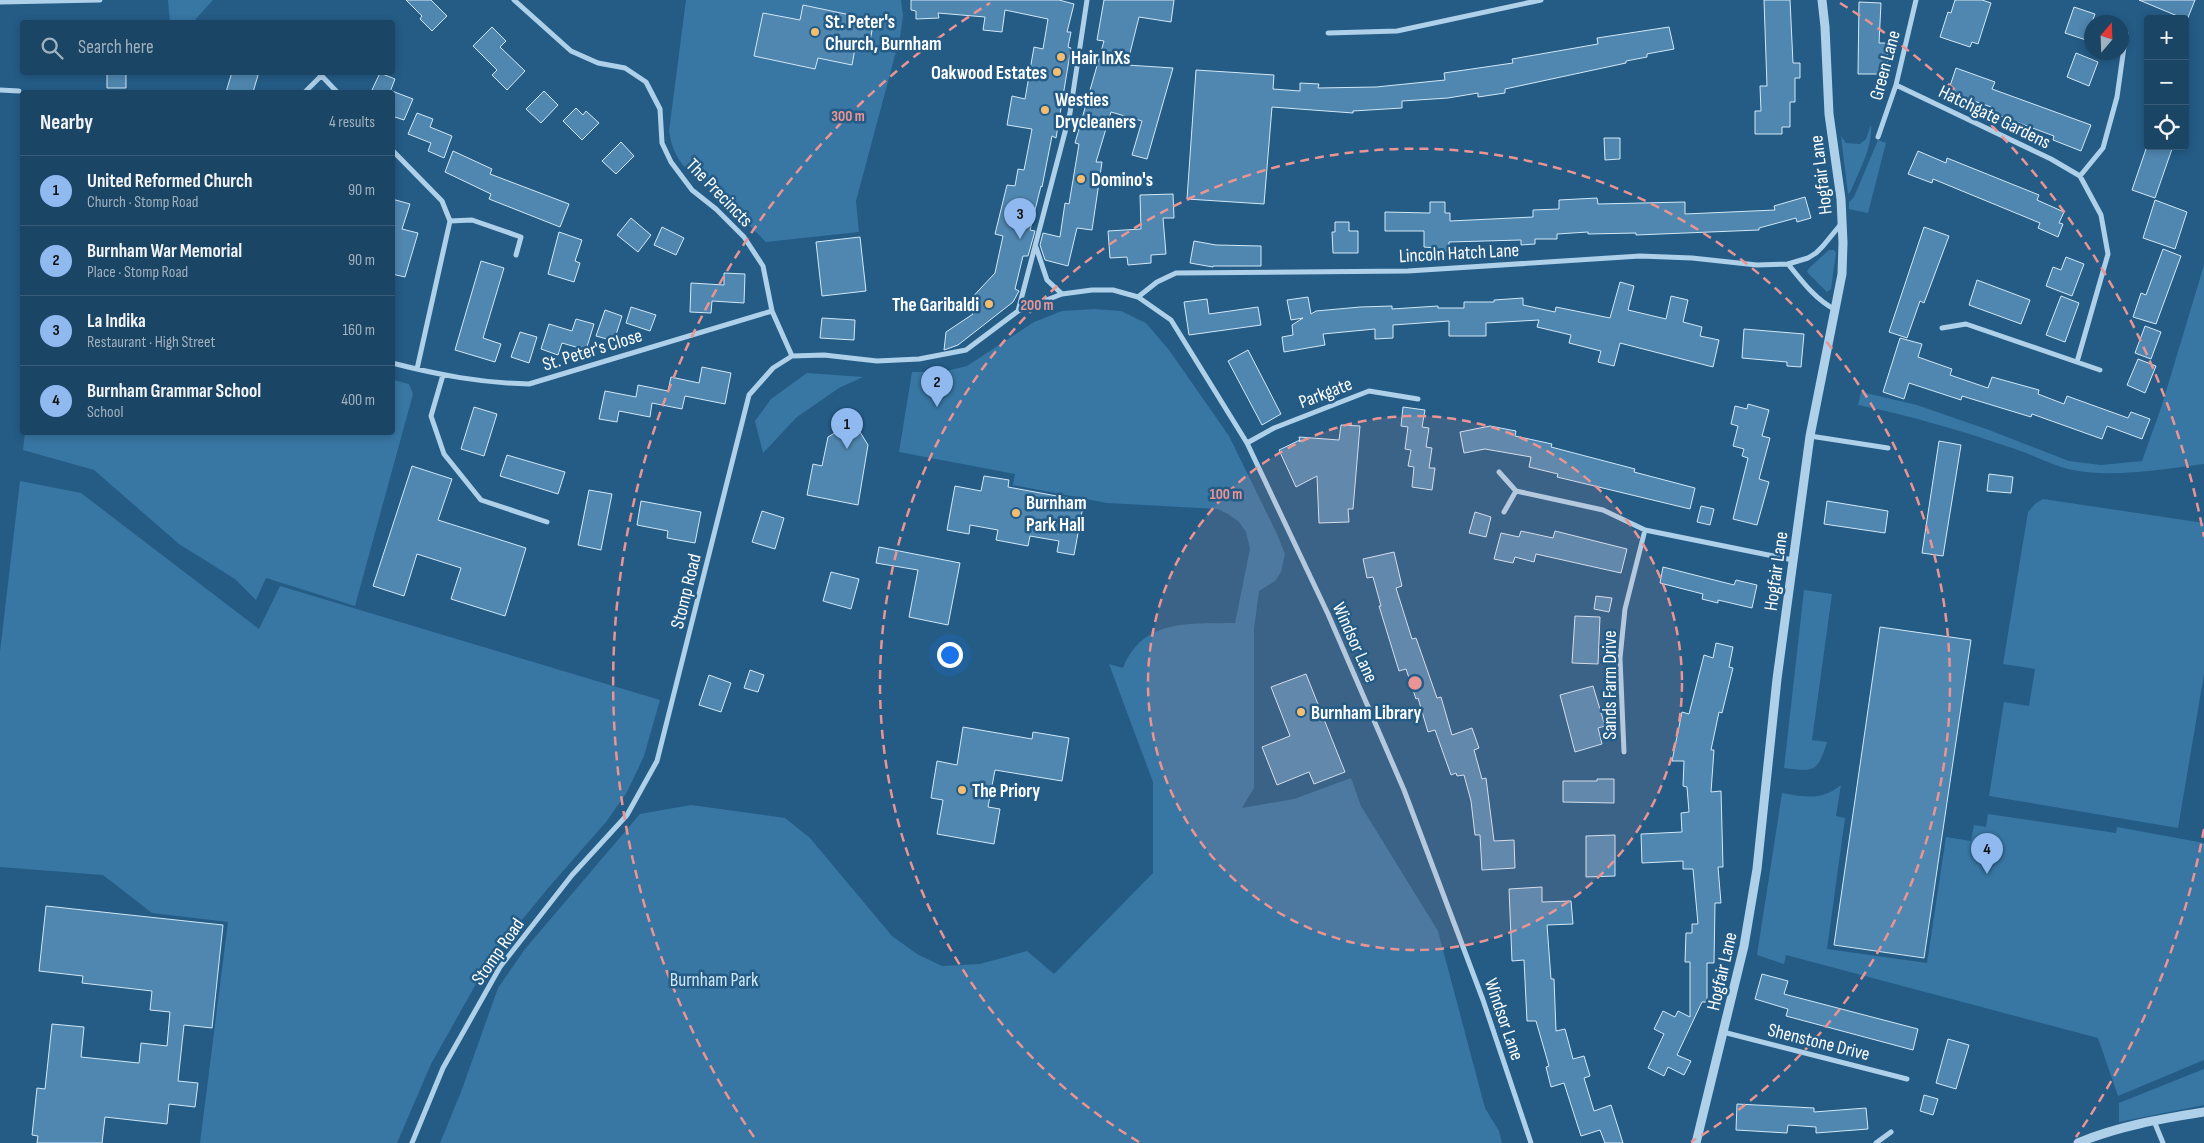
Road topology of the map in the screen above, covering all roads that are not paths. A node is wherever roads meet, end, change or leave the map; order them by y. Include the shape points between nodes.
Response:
1 (100, 0) edge
2 (514, 0) edge
3 (1087, 0) edge
4 (1540, 0) edge
5 (1822, 0) edge
6 (1916, 0) edge
7 (0, 2) edge
8 (1328, 33) dead end
9 (2122, 60) edge
10 (318, 75) edge
11 (320, 75) edge
12 (1896, 85) junction
13 (0, 90) edge
14 (306, 90) edge
15 (335, 90) edge
16 (19, 91) dead end
17 (1878, 137) dead end
18 (395, 153) edge
19 (2080, 176) junction
20 (450, 221) junction
21 (1842, 223) junction
22 (1036, 246) junction
23 (516, 255) dead end
24 (1788, 264) junction
25 (1062, 294) junction
26 (1138, 297) junction
27 (1834, 309) junction
28 (772, 311) junction
29 (1018, 311) junction
30 (1942, 328) dead end
31 (792, 356) junction
32 (2077, 362) junction
33 (395, 363) edge
34 (417, 369) junction
35 (2100, 370) dead end
36 (443, 375) junction
37 (1418, 399) dead end
38 (1810, 436) junction
39 (1246, 443) junction
40 (1888, 448) dead end
41 (1499, 472) dead end
42 (1516, 491) junction
43 (1504, 512) dead end
44 (546, 522) dead end
45 (1645, 530) junction
46 (1792, 560) junction
47 (1624, 752) dead end
48 (1724, 1032) junction
49 (1908, 1079) dead end
50 (2204, 1112) edge
51 (2153, 1120) junction
52 (1891, 1132) dead end
53 (412, 1143) edge
54 (1531, 1143) edge
55 (1696, 1143) edge
56 (1876, 1143) edge
57 (2078, 1143) edge
58 (2163, 1143) edge

1 - 7 street
2 - 28 street, The Precincts via 571,51 598,63 625,68 646,82 660,109 662,143 671,162 692,190 744,237 763,266
3 - 22 street via 1070,113
4 - 8 street via 1397,31
5 - 21 street, Hogfair Lane via 1829,114
6 - 12 street, Green Lane
9 - 19 street via 2117,96 2103,148
10 - 14 street
11 - 15 street
12 - 17 street, Green Lane
12 - 19 street, Hatchgate Gardens
13 - 16 street
18 - 20 street via 442,201
19 - 32 street via 2101,215 2108,254
20 - 23 street via 472,220 521,237
20 - 34 street
21 - 24 street, Lincoln Hatch Lane via 1816,253
21 - 27 street, Hogfair Lane via 1843,258
22 - 25 street via 1047,280
22 - 29 street
24 - 26 street, Lincoln Hatch Lane via 1757,265 1640,256 1408,271 1176,273 1157,282
24 - 27 street via 1814,295
25 - 26 street via 1113,290
25 - 29 street
26 - 39 street, Windsor Lane via 1171,320
27 - 38 street, Hogfair Lane
28 - 31 street, The Precincts
28 - 36 street, St. Peter's Close via 529,384 490,383
29 - 31 street via 966,350 877,361 824,355
30 - 32 street via 1966,324
31 - 53 street, Stomp Road via 773,368 749,395 657,761 627,815 572,875 500,967 443,1068
32 - 35 street
33 - 34 street, St. Peter's Close
34 - 36 street, St. Peter's Close
36 - 44 street via 431,416 444,454 481,500
37 - 39 street, Parkgate via 1369,391 1274,428
38 - 40 street
38 - 46 street, Hogfair Lane
39 - 54 street, Windsor Lane via 1328,614 1404,790 1483,1000
41 - 42 street
42 - 43 street
42 - 45 street via 1603,510
45 - 46 street
45 - 47 street, Sands Farm Drive via 1626,609 1620,658
46 - 48 street, Hogfair Lane via 1757,869 1739,975
48 - 49 street, Shenstone Drive
48 - 55 street, Hogfair Lane
50 - 51 street
51 - 57 street
51 - 58 street
52 - 56 street

